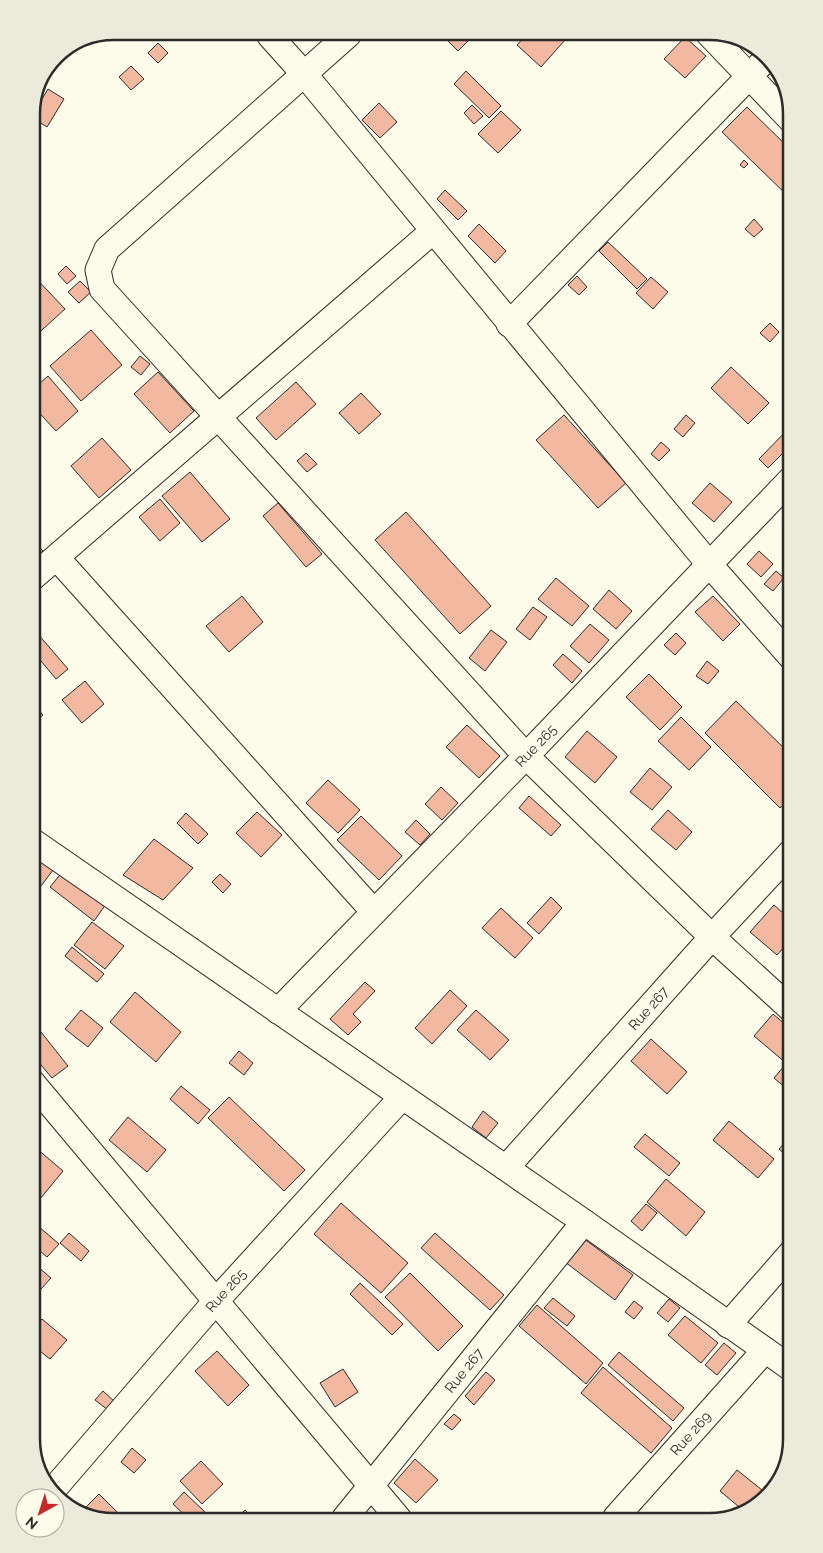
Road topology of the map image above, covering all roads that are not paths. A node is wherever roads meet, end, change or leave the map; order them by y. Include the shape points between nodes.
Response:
1 (274, 40) edge
2 (343, 40) edge
3 (715, 40) edge
4 (762, 63) edge
5 (305, 75) junction
6 (749, 76) junction
7 (783, 111) edge
8 (433, 231) junction
9 (510, 324) junction
10 (220, 418) junction
11 (783, 487) edge
12 (57, 558) junction
13 (709, 564) junction
14 (40, 572) edge
15 (783, 648) edge
16 (526, 756) junction
17 (40, 846) edge
18 (783, 861) edge
19 (374, 912) junction
20 (712, 937) junction
21 (783, 1002) edge
22 (278, 1011) junction
23 (40, 1094) edge
24 (402, 1097) junction
25 (506, 1168) junction
26 (584, 1222) junction
27 (783, 1262) edge
28 (215, 1302) junction
29 (728, 1325) junction
30 (765, 1350) junction
31 (783, 1363) edge
32 (57, 1486) edge
33 (371, 1486) junction
34 (349, 1513) edge
35 (394, 1513) edge
36 (619, 1513) edge

1 - 5 street
2 - 5 street
3 - 6 street
4 - 6 street
5 - 8 street
5 - 10 street via 107,249 98,270 102,289
6 - 7 street
6 - 9 street
8 - 9 street
8 - 10 street
9 - 13 street
10 - 12 street
10 - 16 street
11 - 13 street, Rue 265
12 - 14 street
12 - 19 street
13 - 15 street
13 - 16 street, Rue 265
16 - 19 street, Rue 265
16 - 20 street
17 - 22 street
18 - 20 street, Rue 267
19 - 22 street, Rue 265
20 - 21 street
20 - 25 street, Rue 267
22 - 24 street
23 - 28 street
24 - 25 street
24 - 28 street, Rue 265
25 - 26 street
26 - 29 street
26 - 33 street, Rue 267
27 - 29 street
28 - 32 street, Rue 265
28 - 33 street
29 - 30 street
30 - 31 street
30 - 36 street, Rue 269
33 - 34 street, Rue 267
33 - 35 street

